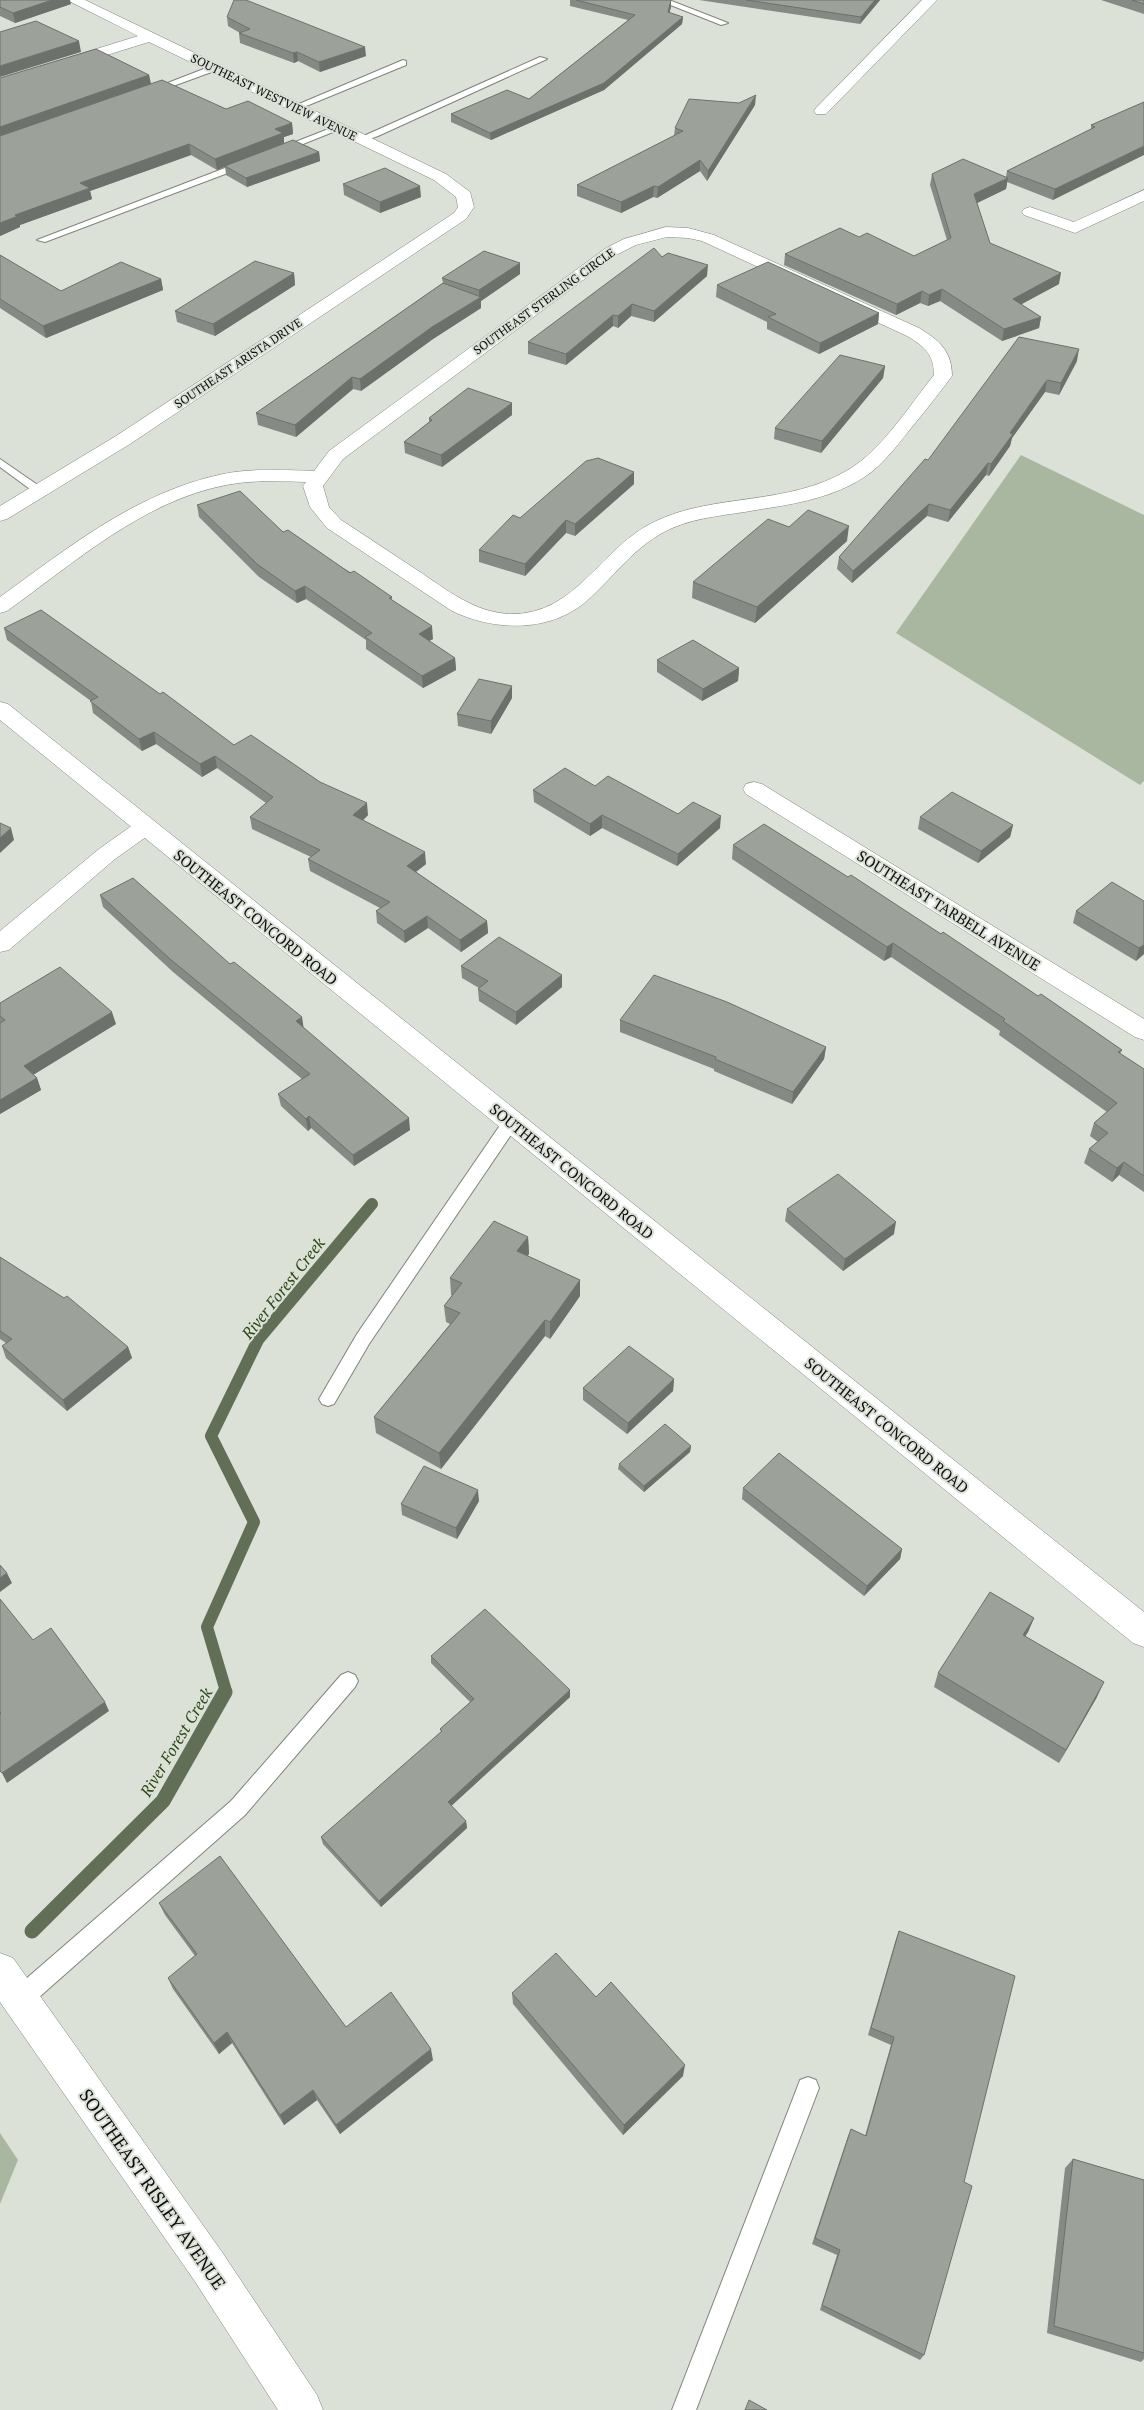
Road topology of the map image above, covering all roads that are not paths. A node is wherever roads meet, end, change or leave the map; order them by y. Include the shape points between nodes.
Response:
1 (74, 0) edge
2 (665, 0) edge
3 (930, 0) edge
4 (724, 23) dead end
5 (150, 37) junction
6 (543, 59) dead end
7 (403, 63) dead end
8 (214, 68) junction
9 (0, 84) edge
10 (140, 94) edge
11 (296, 107) junction
12 (821, 111) dead end
13 (339, 128) junction
14 (360, 139) junction
15 (274, 153) edge
16 (256, 160) edge
17 (1144, 194) edge
18 (466, 202) joint
19 (1030, 212) dead end
20 (42, 240) dead end
21 (0, 462) edge
22 (318, 477) junction
23 (38, 490) junction
24 (0, 515) edge
25 (0, 607) edge
26 (0, 709) edge
27 (754, 789) dead end
28 (145, 826) junction
29 (0, 944) edge
30 (1144, 1031) edge
31 (511, 1122) junction
32 (328, 1399) dead end
33 (1144, 1632) edge
34 (348, 1681) dead end
35 (10, 1985) edge
36 (808, 2088) dead end
37 (302, 2410) edge
38 (684, 2410) edge

1 - 5 street, SOUTHEAST WESTVIEW AVENUE
2 - 4 lane
3 - 12 street
5 - 8 street, SOUTHEAST WESTVIEW AVENUE
5 - 9 street
6 - 14 lane
7 - 11 lane
8 - 10 lane
8 - 11 street, SOUTHEAST WESTVIEW AVENUE
11 - 13 street, SOUTHEAST WESTVIEW AVENUE
13 - 14 street, SOUTHEAST WESTVIEW AVENUE
13 - 15 lane
14 - 18 street, SOUTHEAST WESTVIEW AVENUE via 440,177 464,195
16 - 20 lane
17 - 19 street via 1074,228
18 - 23 street, SOUTHEAST ARISTA DRIVE via 460,216 123,440
21 - 23 lane
22 - 22 street, SOUTHEAST STERLING CIRCLE via 336,455 612,251 630,242 666,232 708,238 913,332 931,343 944,364 943,376 864,470 840,484 812,494 700,514 652,528 580,598 546,616 515,621 484,617 446,598 334,524 319,510 313,486
22 - 25 street via 265,476 224,480 180,492 121,521
23 - 24 street, SOUTHEAST ARISTA DRIVE
26 - 28 street, SOUTHEAST CONCORD ROAD
27 - 30 street, SOUTHEAST TARBELL AVENUE
28 - 29 street
28 - 31 street, SOUTHEAST CONCORD ROAD
31 - 32 lane via 363,1338
31 - 33 street, SOUTHEAST CONCORD ROAD
34 - 35 lane via 238,1808
35 - 37 street, SOUTHEAST RISLEY AVENUE via 208,2266
36 - 38 lane

